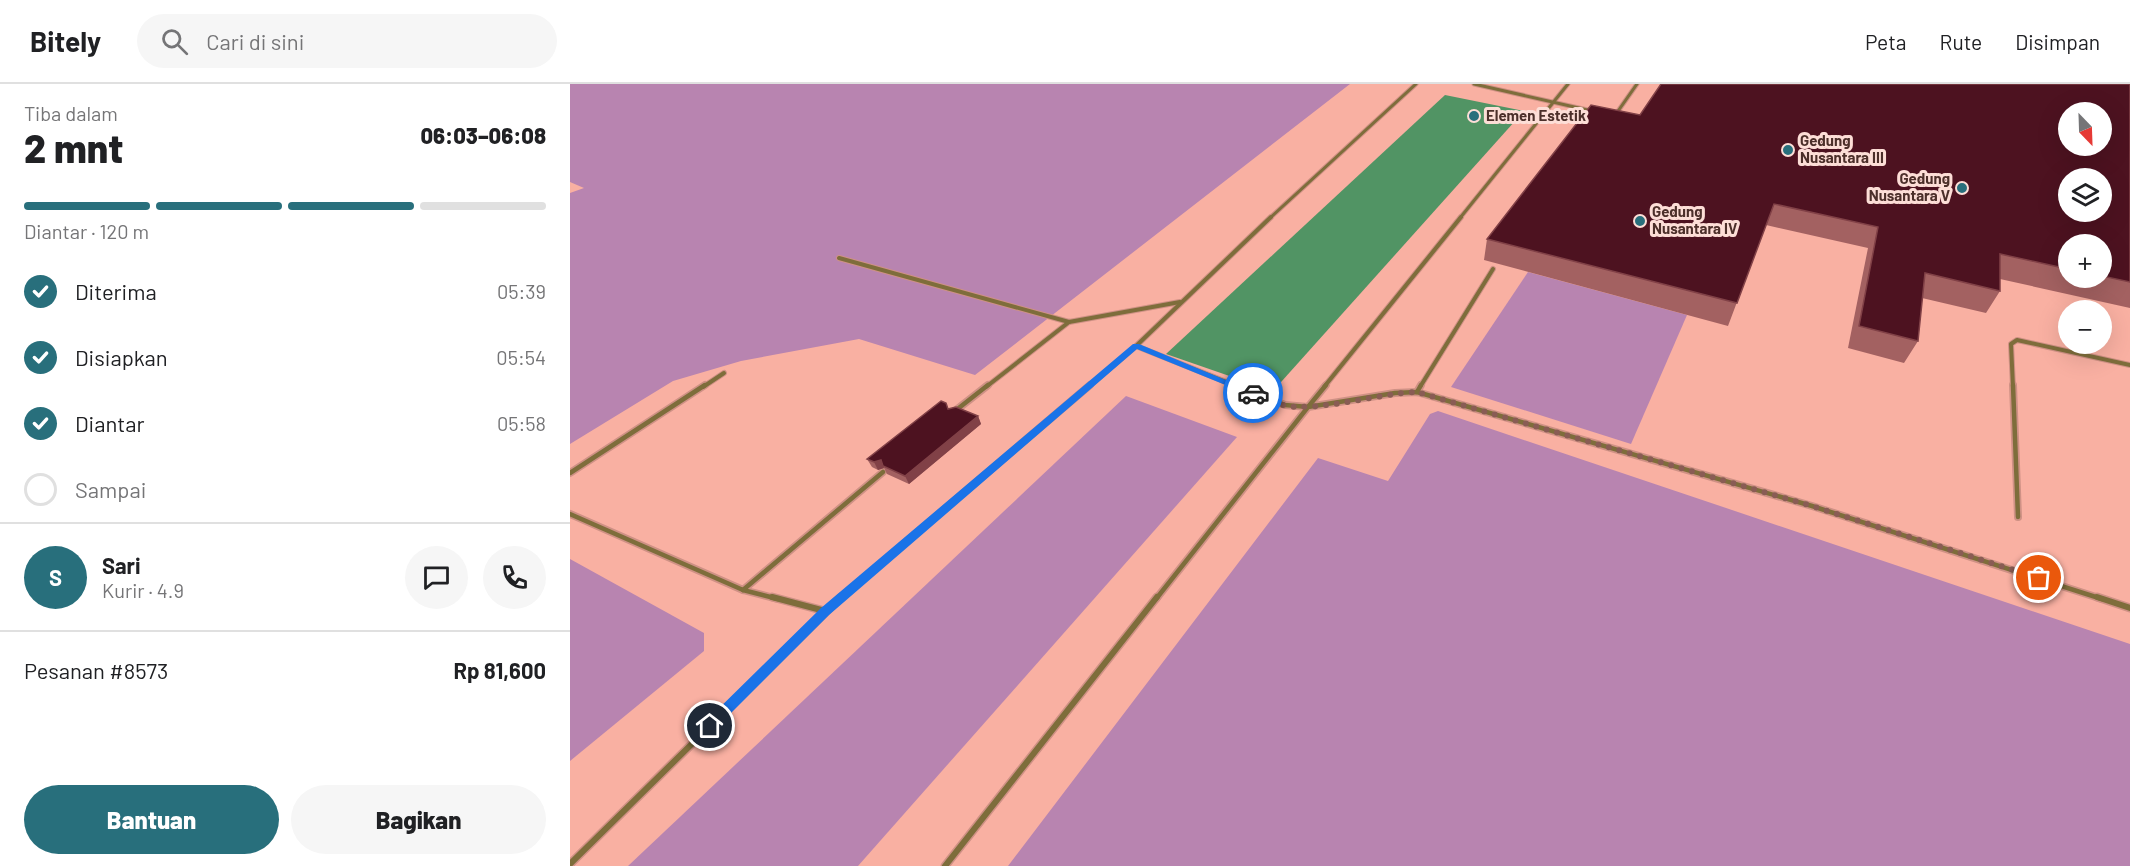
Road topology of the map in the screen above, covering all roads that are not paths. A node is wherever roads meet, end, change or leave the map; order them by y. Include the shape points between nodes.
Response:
1 (1416, 84) edge
2 (1474, 84) edge
3 (1568, 84) edge
4 (1637, 84) edge
5 (1552, 102) junction
6 (1594, 111) edge
7 (1615, 116) edge
8 (839, 258) dead end
9 (1493, 269) edge
10 (1182, 302) junction
11 (1069, 322) junction
12 (1136, 346) junction
13 (2130, 365) edge
14 (724, 373) dead end
15 (1417, 392) junction
16 (1308, 407) junction
17 (954, 413) edge
18 (883, 472) edge
19 (570, 473) edge
20 (570, 514) edge
21 (2018, 517) dead end
22 (743, 590) junction
23 (2130, 608) edge
24 (825, 611) junction
25 (570, 864) edge
26 (945, 866) edge

1 - 10 lane
2 - 5 lane
3 - 5 lane
4 - 7 lane
5 - 6 lane
5 - 16 lane
8 - 11 lane
9 - 15 lane
10 - 11 lane
10 - 12 lane
11 - 17 lane
12 - 16 lane via 1285,405
12 - 24 lane
13 - 21 lane via 2027,341 2011,344
14 - 19 lane
15 - 16 lane
15 - 23 lane via 1812,506
16 - 26 lane
18 - 22 lane
20 - 22 lane
22 - 24 lane
24 - 25 lane

